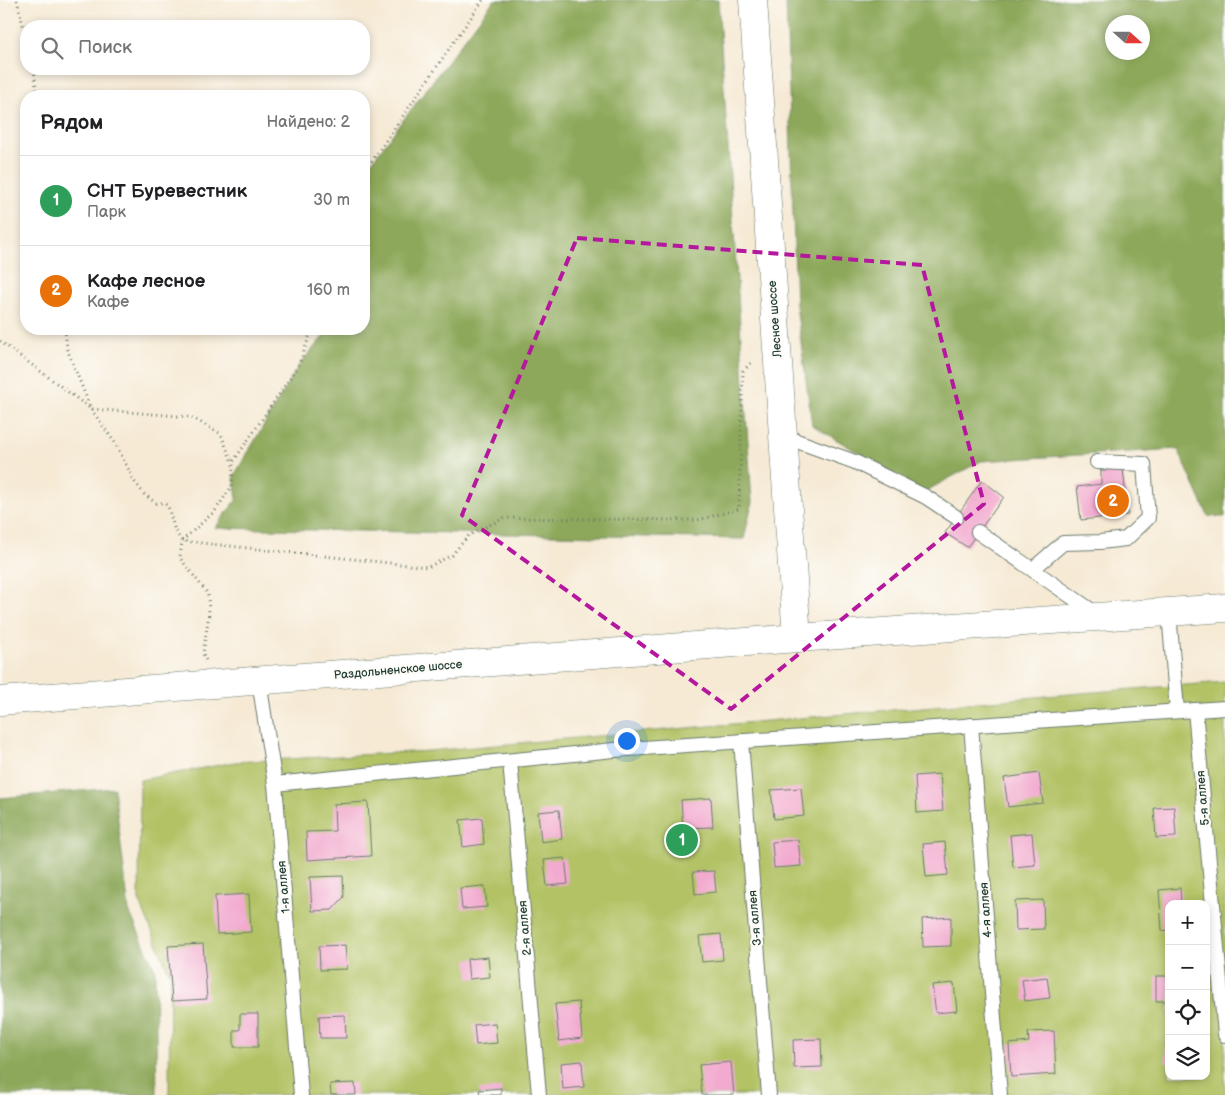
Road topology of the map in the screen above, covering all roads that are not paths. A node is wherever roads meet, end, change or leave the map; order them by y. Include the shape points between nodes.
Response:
1 (753, 0) edge
2 (783, 436) junction
3 (1097, 462) dead end
4 (956, 517) dead end
5 (978, 532) dead end
6 (1034, 569) junction
7 (1225, 608) edge
8 (1169, 612) junction
9 (1101, 617) junction
10 (797, 638) junction
11 (259, 681) junction
12 (0, 701) edge
13 (1225, 708) edge
14 (1195, 710) junction
15 (1178, 711) junction
16 (971, 725) junction
17 (741, 741) junction
18 (510, 760) junction
19 (275, 784) junction
20 (1225, 1035) edge
21 (301, 1095) edge
22 (539, 1095) edge
23 (769, 1095) edge
24 (1000, 1095) edge

1 - 2 main road, Лесное шоссе
2 - 4 lane via 855,462 926,497
2 - 10 main road, Лесное шоссе
3 - 6 lane via 1144,464 1148,518 1126,539 1064,543
5 - 6 lane
6 - 9 lane
7 - 8 main road, Раздольненское шоссе
8 - 9 main road, Раздольненское шоссе
8 - 15 lane
9 - 10 main road, Раздольненское шоссе
10 - 11 main road, Раздольненское шоссе
11 - 12 main road, Раздольненское шоссе
11 - 19 lane, 1-я аллея
13 - 14 lane
14 - 15 lane
14 - 20 lane, 5-я аллея
15 - 16 lane
16 - 17 lane
16 - 24 lane, 4-я аллея
17 - 18 lane
17 - 23 lane, 3-я аллея
18 - 19 lane
18 - 22 lane, 2-я аллея
19 - 21 lane, 1-я аллея

